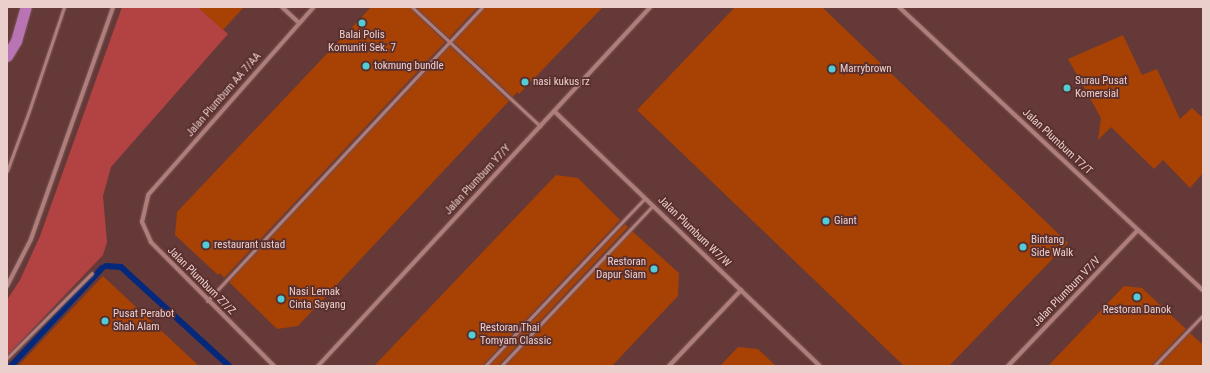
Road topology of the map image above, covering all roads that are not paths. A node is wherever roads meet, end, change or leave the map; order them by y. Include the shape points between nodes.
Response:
1 (26, 7) edge
2 (64, 7) edge
3 (113, 7) edge
4 (282, 7) edge
5 (314, 7) edge
6 (412, 7) edge
7 (482, 7) edge
8 (650, 7) edge
9 (899, 7) edge
10 (299, 23) junction
11 (450, 41) junction
12 (7, 56) edge
13 (554, 111) junction
14 (540, 126) junction
15 (7, 171) edge
16 (148, 195) joint
17 (645, 198) junction
18 (653, 205) junction
19 (1138, 230) junction
20 (92, 273) dead end
21 (7, 286) edge
22 (741, 290) junction
23 (1203, 290) edge
24 (207, 301) junction
25 (1203, 315) edge
26 (7, 358) edge
27 (274, 366) edge
28 (318, 366) edge
29 (485, 366) edge
30 (501, 366) edge
31 (669, 366) edge
32 (820, 366) edge
33 (1008, 366) edge
34 (1154, 366) edge

1 - 12 highway via 16,41
2 - 15 lane
3 - 21 street via 31,239
4 - 10 street
5 - 10 street, Jalan Plumbum AA 7/AA
6 - 11 lane
7 - 11 lane
8 - 13 street, Jalan Plumbum Y7/Y
9 - 19 street, Jalan Plumbum T7/T
10 - 16 street, Jalan Plumbum AA 7/AA
11 - 14 lane
11 - 24 lane
13 - 14 street, Jalan Plumbum Y7/Y
13 - 17 street, Jalan Plumbum W7/W
14 - 28 street, Jalan Plumbum Y7/Y
16 - 24 street, Jalan Plumbum Z7/Z via 142,222 151,242
17 - 18 street, Jalan Plumbum W7/W
17 - 29 lane
18 - 22 street, Jalan Plumbum W7/W
18 - 30 lane
19 - 23 street, Jalan Plumbum T7/T
19 - 33 street, Jalan Plumbum V7/V
20 - 26 lane
22 - 31 street
22 - 32 street, Jalan Plumbum W7/W
24 - 27 street, Jalan Plumbum Z7/Z
25 - 34 lane

